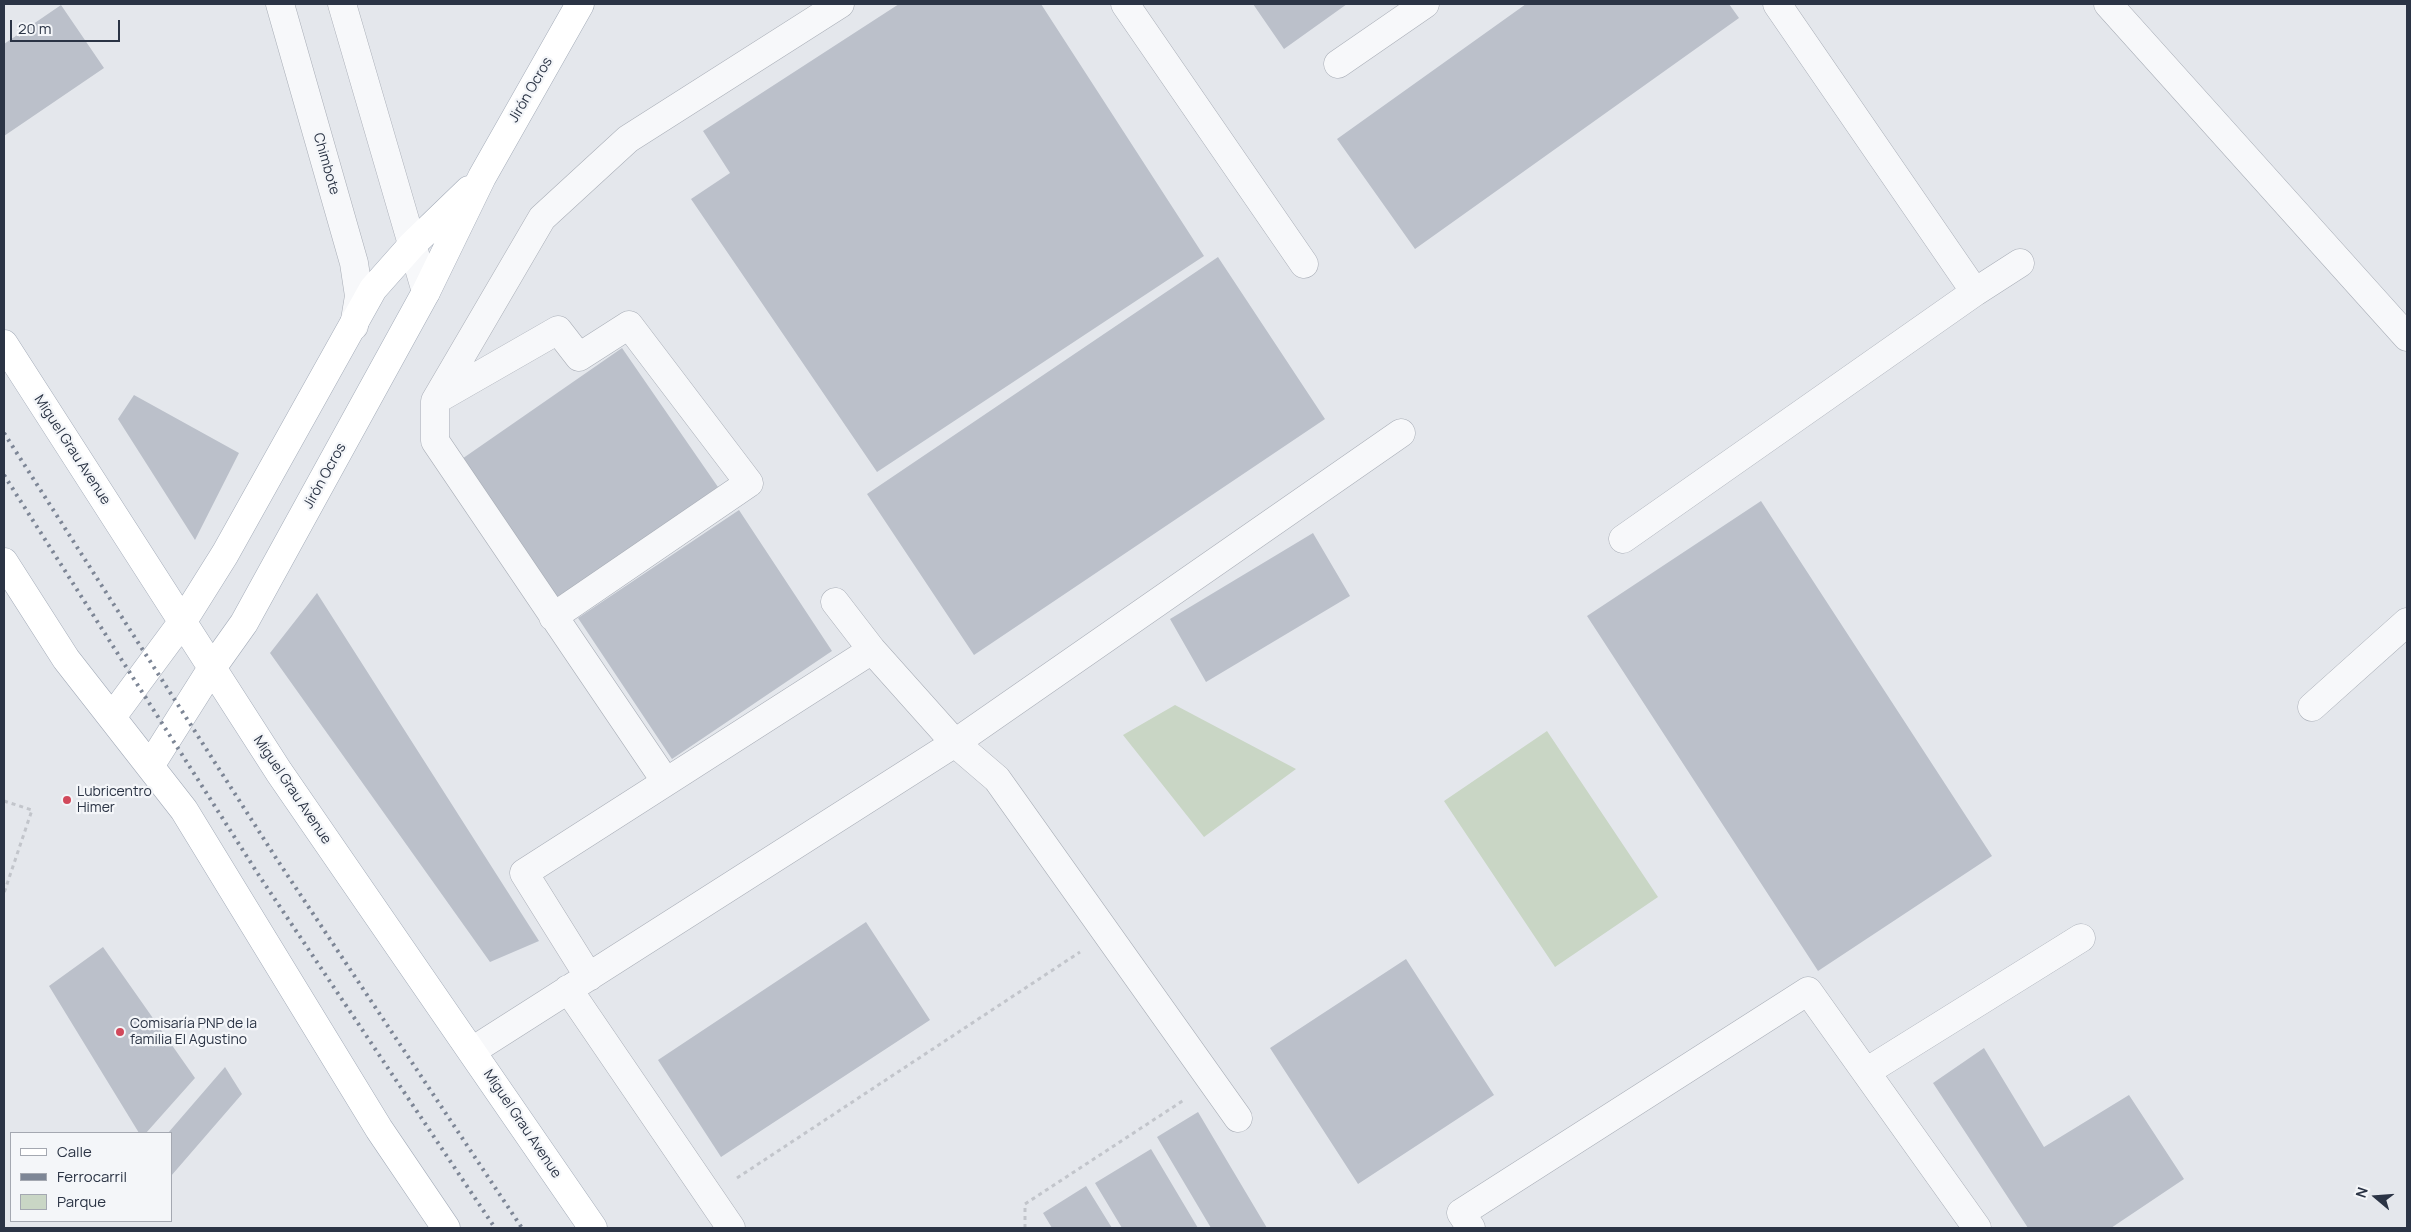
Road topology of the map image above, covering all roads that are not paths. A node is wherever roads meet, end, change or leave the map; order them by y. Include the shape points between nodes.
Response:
1 (280, 4) edge
2 (342, 4) edge
3 (580, 4) edge
4 (840, 4) edge
5 (1125, 4) edge
6 (1425, 4) edge
7 (1777, 4) edge
8 (2108, 4) edge
9 (1338, 64) dead end
10 (482, 177) junction
11 (412, 245) junction
12 (2020, 263) dead end
13 (1304, 264) dead end
14 (426, 292) junction
15 (1975, 292) junction
16 (354, 326) junction
17 (2407, 337) edge
18 (4, 344) edge
19 (435, 401) junction
20 (1401, 432) dead end
21 (1623, 539) dead end
22 (4, 562) edge
23 (835, 602) dead end
24 (554, 617) junction
25 (183, 622) junction
26 (2407, 622) edge
27 (872, 650) junction
28 (212, 668) junction
29 (2312, 707) dead end
30 (112, 717) junction
31 (954, 743) junction
32 (150, 766) junction
33 (666, 782) junction
34 (2081, 938) dead end
35 (578, 983) junction
36 (472, 1051) junction
37 (1866, 1072) junction
38 (1238, 1118) dead end
39 (446, 1228) edge
40 (593, 1228) edge
41 (731, 1228) edge
42 (1471, 1228) edge
43 (1977, 1228) edge

1 - 16 street, Chimbote via 354,263 359,296
2 - 11 street
3 - 10 main road, Jirón Ocros
4 - 19 street via 628,139 542,218
5 - 13 street
6 - 9 street
7 - 15 street
8 - 17 street
10 - 11 main road, Jirón Ocros
10 - 14 main road, Jirón Ocros
11 - 14 street
11 - 16 main road, Jirón Ocros via 373,289
12 - 15 street
14 - 28 main road, Jirón Ocros via 244,623
15 - 21 street
16 - 25 main road, Jirón Ocros
18 - 25 main road, Miguel Grau Avenue
19 - 24 street via 435,441
19 - 24 street via 558,330 579,357 629,325 749,483
20 - 31 street
22 - 30 main road via 66,659
23 - 27 street
24 - 33 street
25 - 28 main road, Miguel Grau Avenue
25 - 30 main road, Jirón Ocros
26 - 29 street
27 - 31 street
27 - 33 street
28 - 32 main road, Jirón Ocros
28 - 36 main road, Miguel Grau Avenue via 279,772
30 - 32 main road
31 - 35 street
31 - 38 street via 997,779
32 - 39 main road via 184,810 379,1129
33 - 35 street via 524,873
34 - 37 street
35 - 36 street
35 - 41 street
36 - 40 main road, Miguel Grau Avenue
37 - 42 street via 1808,991 1461,1213
37 - 43 street

